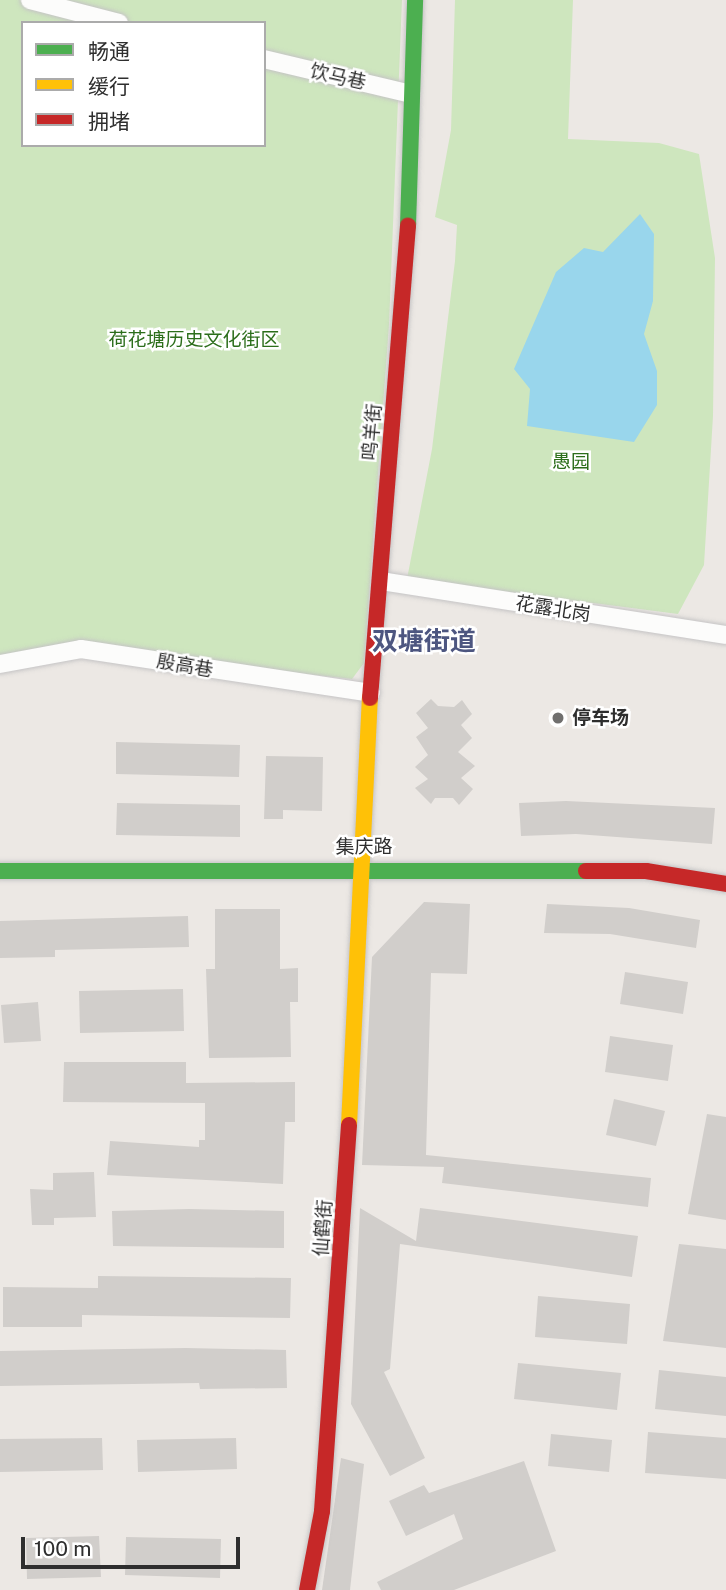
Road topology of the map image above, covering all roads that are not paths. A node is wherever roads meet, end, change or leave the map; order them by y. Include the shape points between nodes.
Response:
1 (30, 0) edge
2 (415, 0) edge
3 (111, 21) edge
4 (266, 59) edge
5 (411, 94) junction
6 (381, 581) junction
7 (726, 635) edge
8 (0, 664) edge
9 (371, 693) junction
10 (359, 868) junction
11 (0, 871) edge
12 (726, 884) edge
13 (307, 1590) edge

1 - 3 street
2 - 5 street, 鸣羊街
4 - 5 street, 饮马巷
5 - 6 street, 鸣羊街 via 406,283
6 - 7 street, 花露北岗
6 - 9 street, 鸣羊街
8 - 9 street, 殷高巷 via 81,649
9 - 10 street, 鸣羊街
10 - 11 street, 集庆路
10 - 12 street, 集庆路 via 646,871
10 - 13 street, 仙鹤街 via 346,1191 322,1511

